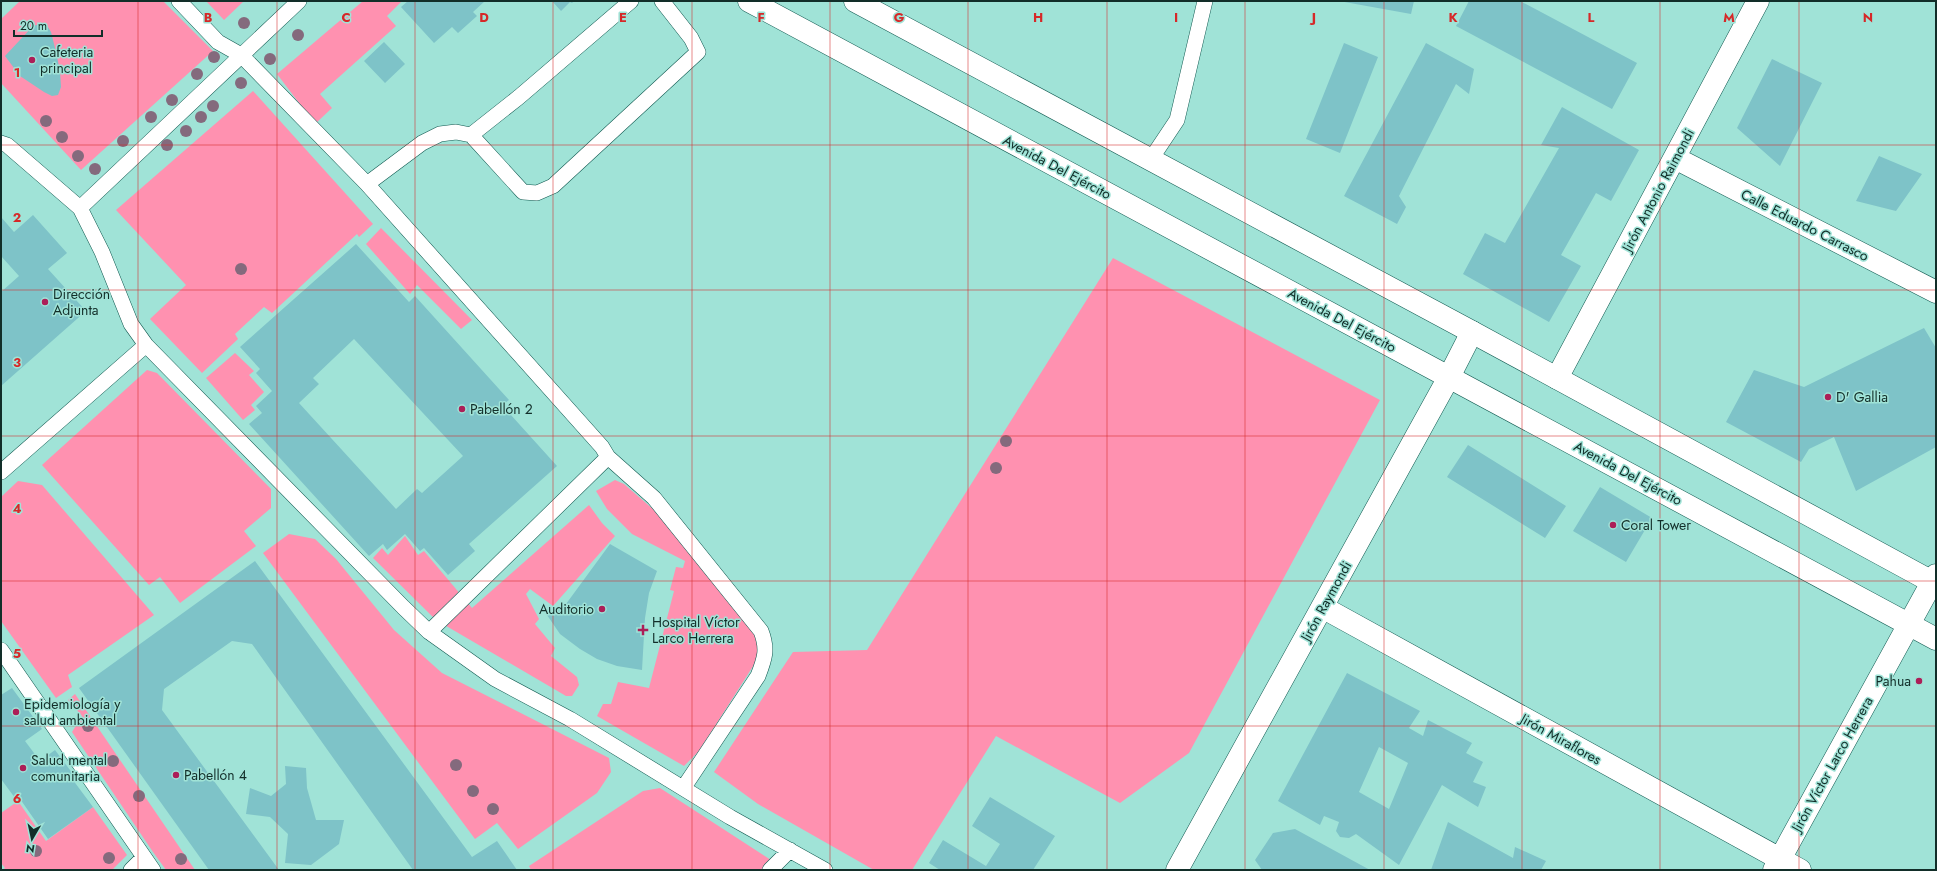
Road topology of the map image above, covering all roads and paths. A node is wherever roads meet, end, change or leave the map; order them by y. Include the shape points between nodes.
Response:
1 (178, 1) edge
2 (299, 1) edge
3 (630, 1) edge
4 (662, 1) edge
5 (749, 1) edge
6 (855, 1) edge
7 (1205, 1) edge
8 (1758, 1) edge
9 (241, 56) junction
10 (470, 135) junction
11 (1, 142) edge
12 (1675, 158) junction
13 (1151, 159) junction
14 (367, 184) junction
15 (80, 208) junction
16 (1936, 292) edge
17 (1472, 332) junction
18 (146, 345) junction
19 (1449, 377) junction
20 (1557, 378) junction
21 (608, 457) junction
22 (1, 472) edge
23 (1935, 580) edge
24 (1322, 608) junction
25 (1908, 624) junction
26 (429, 632) junction
27 (1936, 639) edge
28 (1, 650) edge
29 (684, 787) junction
30 (790, 850) junction
31 (144, 857) junction
32 (1777, 865) edge
33 (132, 870) edge
34 (153, 870) edge
35 (770, 870) edge
36 (825, 870) edge
37 (1177, 870) edge
38 (1800, 870) edge

1 - 9 lane via 218,42
2 - 9 lane
3 - 10 lane
4 - 10 lane via 691,38 698,52 553,186 538,193 523,192
5 - 19 main road, Avenida Del Ejército
6 - 13 main road
7 - 13 lane via 1177,120
8 - 12 main road, Jirón Antonio Raimondi
9 - 14 lane
9 - 15 lane
10 - 14 lane via 456,132 440,134 422,143
11 - 15 lane
12 - 16 main road, Calle Eduardo Carrasco
12 - 20 main road, Jirón Antonio Raimondi
13 - 17 main road
14 - 21 lane via 597,441
15 - 18 lane via 102,252 131,324
17 - 19 main road, Jirón Raymondi
17 - 20 main road
18 - 22 lane
18 - 26 lane
19 - 24 main road, Jirón Raymondi
19 - 25 main road, Avenida Del Ejército
20 - 23 main road
21 - 26 lane
21 - 29 lane via 654,498 761,631 766,644 765,658 758,676
23 - 25 main road, Jirón Víctor Larco Herrera
24 - 32 main road, Jirón Miraflores
24 - 37 main road, Jirón Raymondi
25 - 27 main road, Avenida Del Ejército
25 - 32 main road, Jirón Víctor Larco Herrera
26 - 29 lane via 495,679 570,718
28 - 31 lane
29 - 30 lane
30 - 35 lane
30 - 36 lane
31 - 33 lane
31 - 34 lane
32 - 38 main road, Jirón Miraflores

